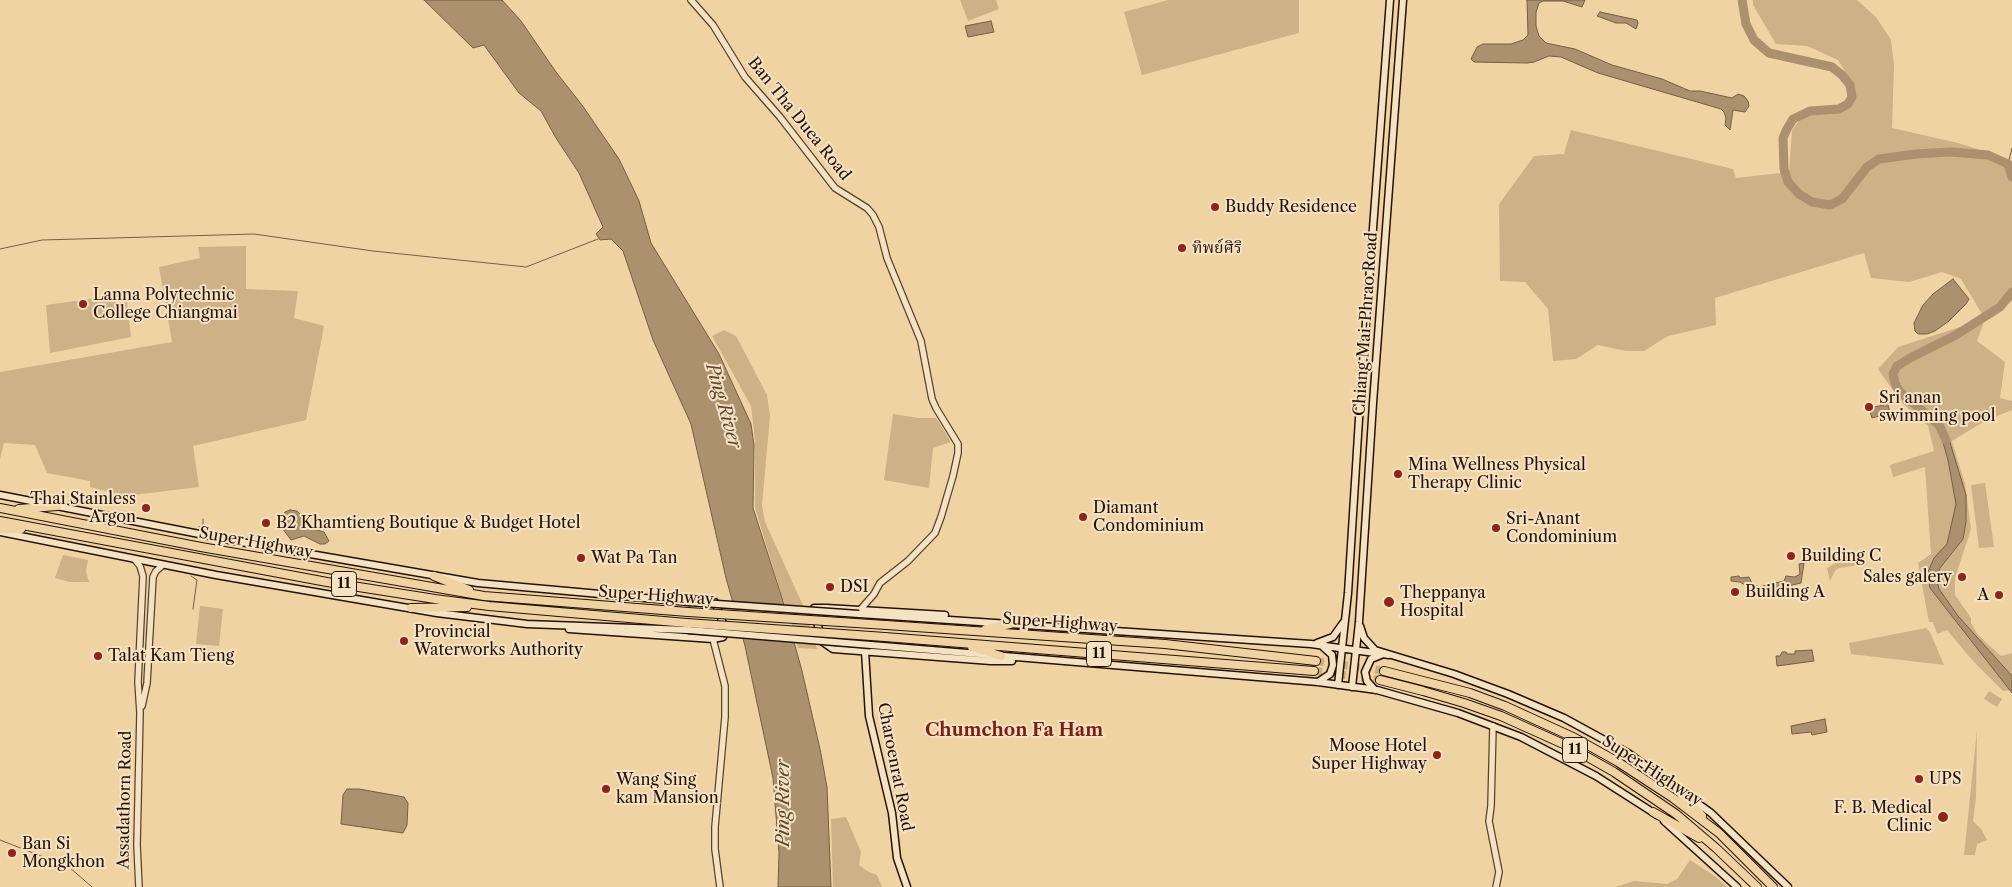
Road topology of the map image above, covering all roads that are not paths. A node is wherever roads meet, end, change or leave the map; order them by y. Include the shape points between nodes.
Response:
1 (691, 0) edge
2 (1390, 0) edge
3 (1403, 0) edge
4 (1360, 403) junction
5 (1373, 403) junction
6 (0, 495) edge
7 (57, 506) junction
8 (4, 509) edge
9 (0, 521) edge
10 (38, 529) junction
11 (0, 531) edge
12 (135, 560) junction
13 (163, 565) junction
14 (434, 576) junction
15 (478, 583) junction
16 (874, 594) junction
17 (484, 596) junction
18 (489, 606) junction
19 (411, 608) junction
20 (870, 610) junction
21 (860, 612) junction
22 (1345, 618) junction
23 (1359, 622) junction
24 (527, 624) junction
25 (1010, 624) junction
26 (1041, 625) junction
27 (687, 627) junction
28 (977, 630) junction
29 (713, 639) junction
30 (960, 643) junction
31 (1311, 644) junction
32 (1321, 646) junction
33 (1342, 648) junction
34 (139, 649) junction
35 (149, 649) junction
36 (1356, 650) junction
37 (865, 651) junction
38 (1387, 655) junction
39 (1001, 656) junction
40 (1031, 659) junction
41 (1316, 661) tunnel mouth
42 (1314, 671) tunnel mouth
43 (1384, 671) tunnel mouth
44 (1380, 680) tunnel mouth
45 (1318, 682) junction
46 (1338, 685) junction
47 (1352, 687) junction
48 (1377, 690) junction
49 (140, 712) junction
50 (1493, 726) junction
51 (1670, 783) junction
52 (1653, 812) junction
53 (1719, 833) junction
54 (1716, 848) junction
55 (139, 887) edge
56 (720, 887) edge
57 (906, 887) edge
58 (1496, 887) edge
59 (1736, 887) edge
60 (1757, 887) edge
61 (1773, 887) edge
62 (1788, 887) edge

1 - 16 street, Ban Tha Duea Road via 713,24 745,77 835,188 873,215 921,341 932,398 958,444 953,476 935,533 908,561 880,583
2 - 4 main road, Chiang Mai-Phrao Road
3 - 5 main road, Chiang Mai-Phrao Road
4 - 5 main road
4 - 22 main road, Chiang Mai-Phrao Road
5 - 23 main road, Chiang Mai-Phrao Road
6 - 7 main road
7 - 8 highway
7 - 14 main road
8 - 17 highway, Super Highway / 11
9 - 10 highway, Super Highway / 11
10 - 11 highway
10 - 18 highway, Super Highway / 11 via 337,583
11 - 12 main road
12 - 13 main road
12 - 34 street, Assadathorn Road via 143,576
13 - 19 main road
13 - 35 street, Assadathorn Road via 153,577
14 - 15 main road
14 - 17 highway
15 - 21 main road, bridge via 689,602
15 - 29 main road via 503,582 706,599 715,602 725,631 722,637
16 - 20 street
16 - 21 street, Ban Tha Duea Road
17 - 28 highway, Super Highway / 11, bridge
18 - 19 highway
18 - 27 highway, Super Highway / 11
19 - 24 main road
20 - 21 main road
20 - 26 main road via 1019,620
21 - 25 main road
21 - 37 main road via 818,607 812,610 825,645 833,649
22 - 31 main road via 1333,637
22 - 33 main road, Chiang Mai-Phrao Road
23 - 36 main road, Chiang Mai-Phrao Road
23 - 38 main road via 1367,643
24 - 27 main road
24 - 29 main road
25 - 26 main road
25 - 28 highway
26 - 31 main road
27 - 30 highway, Super Highway / 11, bridge
27 - 39 main road, bridge
28 - 41 highway, Super Highway / 11 via 1165,644
29 - 56 street via 725,686 715,827
30 - 39 highway
30 - 42 highway, Super Highway / 11
31 - 32 main road
32 - 33 main road
32 - 45 main road via 1332,655 1333,665 1327,677
33 - 36 main road
33 - 46 main road, Chiang Mai-Phrao Road
34 - 35 street
34 - 49 street, Assadathorn Road
35 - 49 street, Assadathorn Road via 147,683
36 - 38 main road
36 - 47 main road, Chiang Mai-Phrao Road
37 - 40 main road via 991,661
37 - 57 main road, Charoenrat Road via 869,716 892,813 897,858
38 - 48 main road via 1373,658 1366,667 1366,681
38 - 51 main road via 1454,674 1545,709 1605,740
39 - 40 main road
40 - 45 main road
43 - 53 highway, Super Highway / 11 via 1470,693 1575,738 1673,798
44 - 54 highway, Super Highway / 11 via 1423,690 1501,716 1570,747 1676,814
45 - 46 main road
46 - 47 main road
47 - 48 main road
48 - 50 main road
49 - 55 street, Assadathorn Road
50 - 52 main road via 1572,763
50 - 58 street via 1489,821 1499,872
51 - 53 highway
51 - 62 main road via 1718,819
52 - 54 highway
52 - 59 main road
53 - 61 highway, Super Highway / 11
54 - 60 highway, Super Highway / 11

